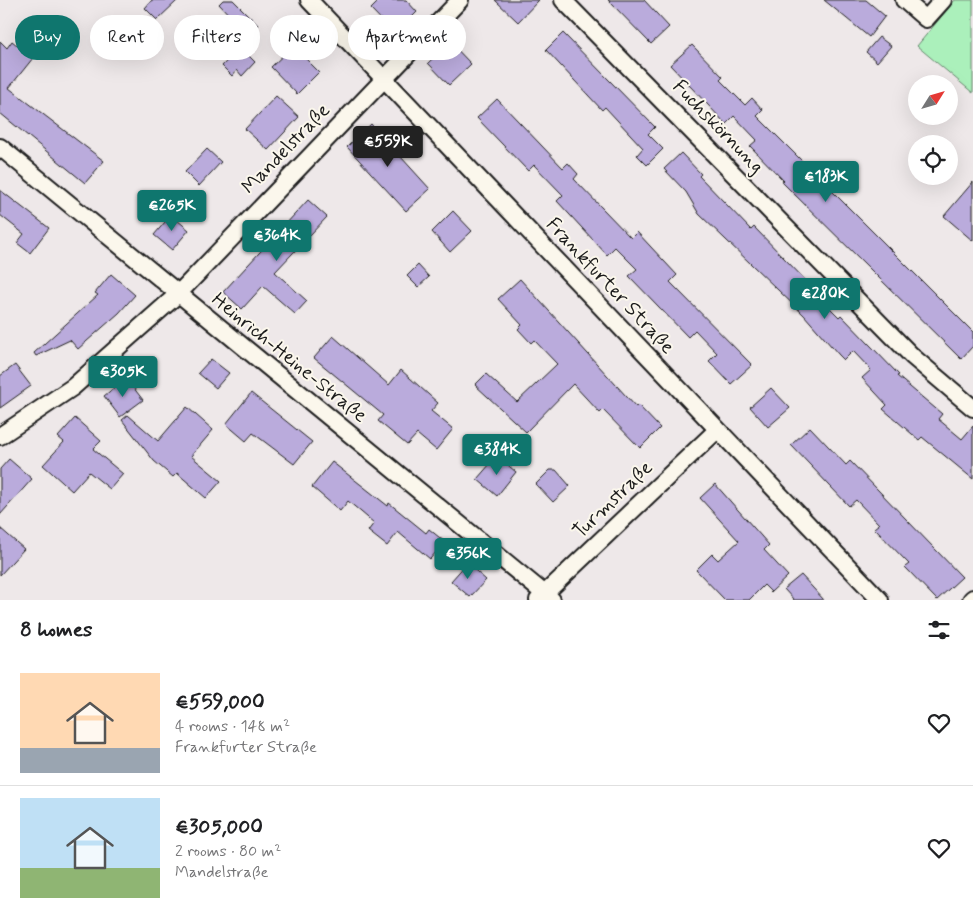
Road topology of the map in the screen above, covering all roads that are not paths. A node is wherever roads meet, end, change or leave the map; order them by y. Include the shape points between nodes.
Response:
1 (309, 0) edge
2 (460, 0) edge
3 (563, 0) edge
4 (904, 0) edge
5 (942, 0) edge
6 (383, 78) junction
7 (0, 147) edge
8 (177, 295) junction
9 (973, 408) edge
10 (717, 430) junction
11 (0, 436) edge
12 (546, 598) edge
13 (880, 600) edge

1 - 6 street, Frankfurter Straße
2 - 6 street, Mandelstraße
3 - 9 street, Fuchskörnung via 913,357
4 - 5 street via 926,18
6 - 8 street, Mandelstraße
6 - 10 street, Frankfurter Straße
7 - 8 street, Heinrich-Heine-Straße
8 - 11 street, Mandelstraße via 73,387
8 - 12 street, Heinrich-Heine-Straße
10 - 12 street, Turmstraße
10 - 13 street, Frankfurter Straße

